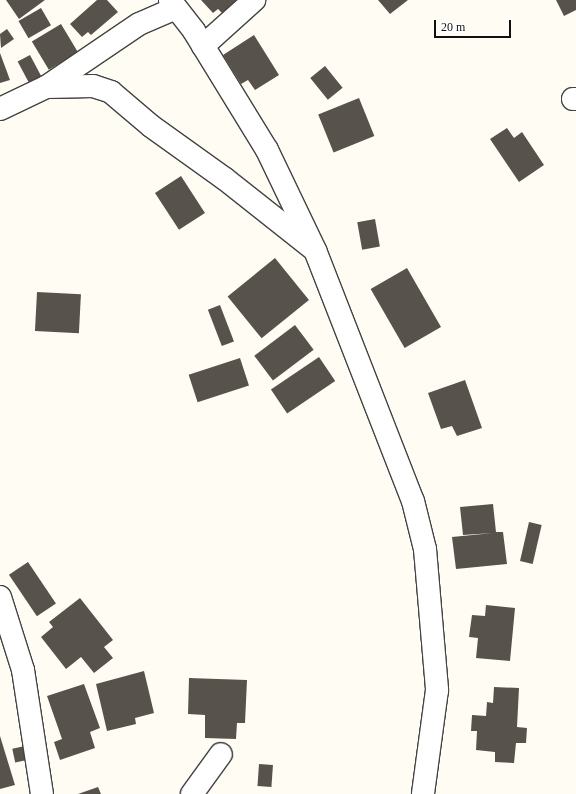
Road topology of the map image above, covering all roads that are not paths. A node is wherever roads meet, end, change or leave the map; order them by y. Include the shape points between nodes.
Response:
1 (254, 0) edge
2 (173, 4) edge
3 (203, 46) junction
4 (46, 87) junction
5 (0, 109) edge
6 (315, 250) junction
7 (0, 597) edge
8 (221, 754) dead end
9 (42, 794) edge
10 (192, 794) edge
11 (424, 794) edge

1 - 3 street
2 - 3 street
2 - 4 street
3 - 6 street via 267,150
4 - 5 street
4 - 6 street via 92,86 111,92 151,126 225,179
6 - 11 street via 413,501 425,549 437,690
7 - 9 street via 23,670
8 - 10 street

